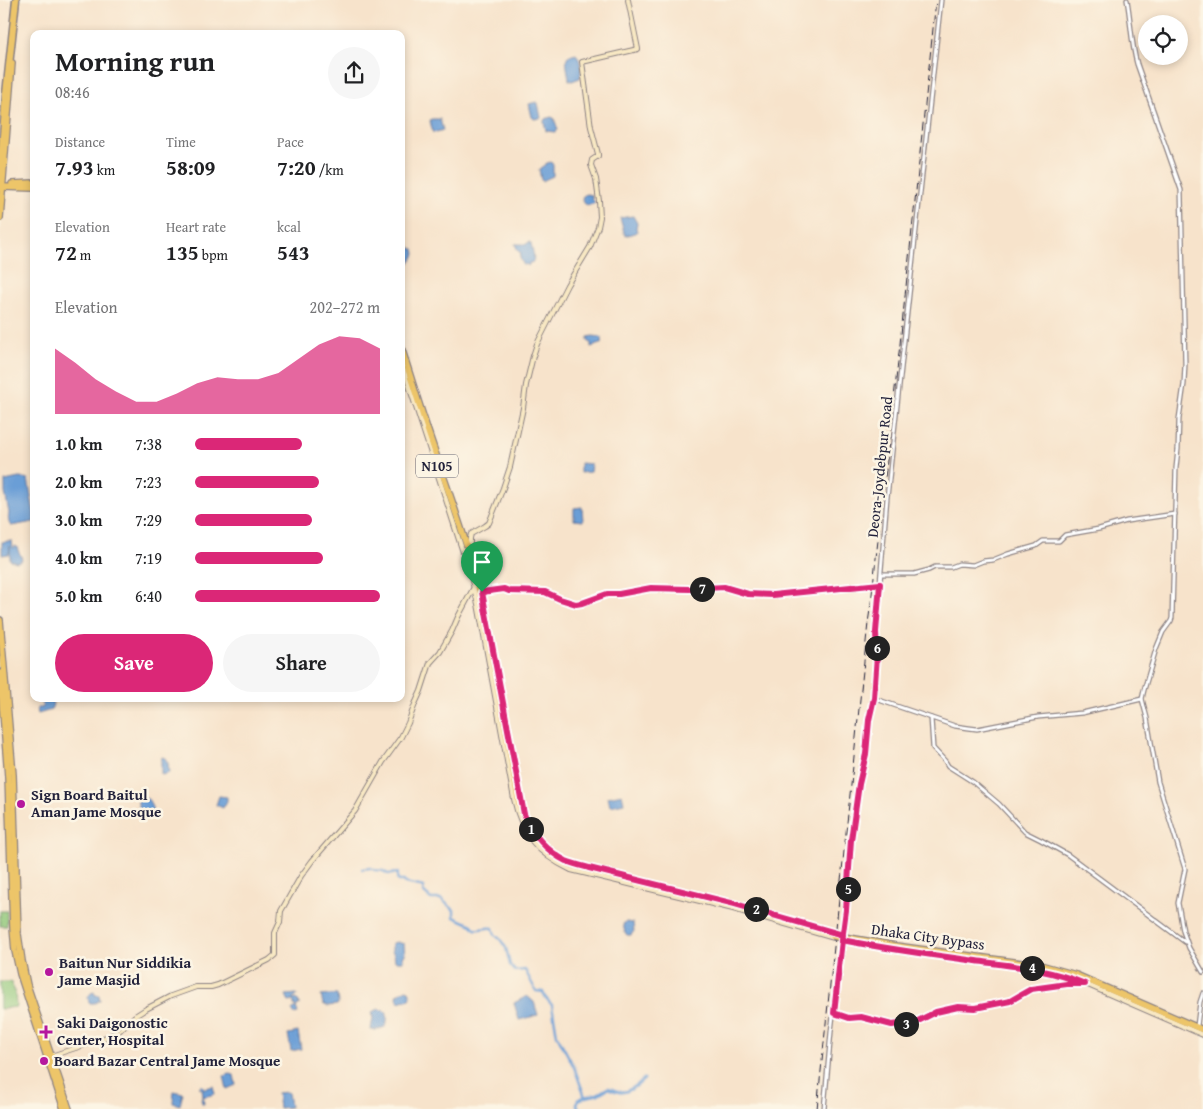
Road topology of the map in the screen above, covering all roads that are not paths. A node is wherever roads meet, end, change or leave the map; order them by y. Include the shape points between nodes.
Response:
1 (16, 0) edge
2 (628, 0) edge
3 (941, 0) edge
4 (1127, 0) edge
5 (0, 151) edge
6 (1, 184) edge
7 (30, 184) edge
8 (30, 188) edge
9 (0, 218) edge
10 (405, 355) edge
11 (405, 359) edge
12 (405, 366) edge
13 (405, 374) edge
14 (1175, 514) junction
15 (470, 551) junction
16 (882, 574) junction
17 (880, 584) junction
18 (474, 589) junction
19 (482, 592) junction
20 (0, 620) edge
21 (0, 673) edge
22 (874, 698) junction
23 (1142, 699) junction
24 (931, 718) junction
25 (833, 935) junction
26 (843, 938) junction
27 (1186, 942) junction
28 (1203, 972) edge
29 (1085, 984) junction
30 (1203, 993) edge
31 (834, 1013) junction
32 (1198, 1026) junction
33 (1203, 1032) edge
34 (51, 1056) junction
35 (64, 1109) edge
36 (69, 1109) edge
37 (824, 1109) edge

1 - 5 highway
1 - 6 highway
2 - 15 main road via 638,49 582,62 598,154 590,164 599,201 598,227 537,344 503,488 489,523 471,534
3 - 16 street, Deora-Joydebpur Road via 887,498
4 - 14 street via 1137,64 1180,190 1185,364
6 - 7 highway
6 - 8 highway
6 - 9 highway
10 - 15 main road
11 - 25 highway, N105 via 474,569 519,803 533,835 552,854 572,865 756,911
12 - 25 highway, N105 via 474,577 518,804 522,820 537,844 571,867
13 - 18 main road
14 - 16 street via 1065,535 1059,541 1043,541 993,560 951,567 935,566 914,574
14 - 23 street via 1172,618 1156,649
15 - 19 main road
16 - 17 street, Deora-Joydebpur Road
17 - 19 street via 773,595 748,594 724,587 651,588 607,594 576,604 545,592 504,589
17 - 22 street, Deora-Joydebpur Road
18 - 26 main road via 516,806 524,829 543,853 571,870
18 - 34 main road via 452,631 430,663 401,737 355,811 312,861 281,911 275,933 275,955 218,985 196,987 171,996 141,1012 119,1031
19 - 26 main road via 524,814 540,841 572,863 735,904
20 - 34 highway via 14,792 18,934 24,976
21 - 35 highway via 16,951 20,974
22 - 24 street
22 - 26 street, Deora-Joydebpur Road via 851,840
23 - 24 street via 1082,713 1038,717 982,728 962,728
23 - 27 street via 1158,782 1185,869 1178,903
24 - 27 street via 933,748 948,766 999,804 1025,832 1068,855
25 - 26 highway, N105, bridge
26 - 29 main road via 897,950 1044,970
26 - 31 street, Deora-Joydebpur Road
26 - 32 main road via 1045,964 1092,980
26 - 33 highway, N105 via 1044,968 1083,981
27 - 28 street
29 - 31 street via 1031,989 1010,1001 936,1012 912,1024 892,1025
29 - 33 main road
30 - 32 street
31 - 37 street, Deora-Joydebpur Road
32 - 33 main road
34 - 36 highway

